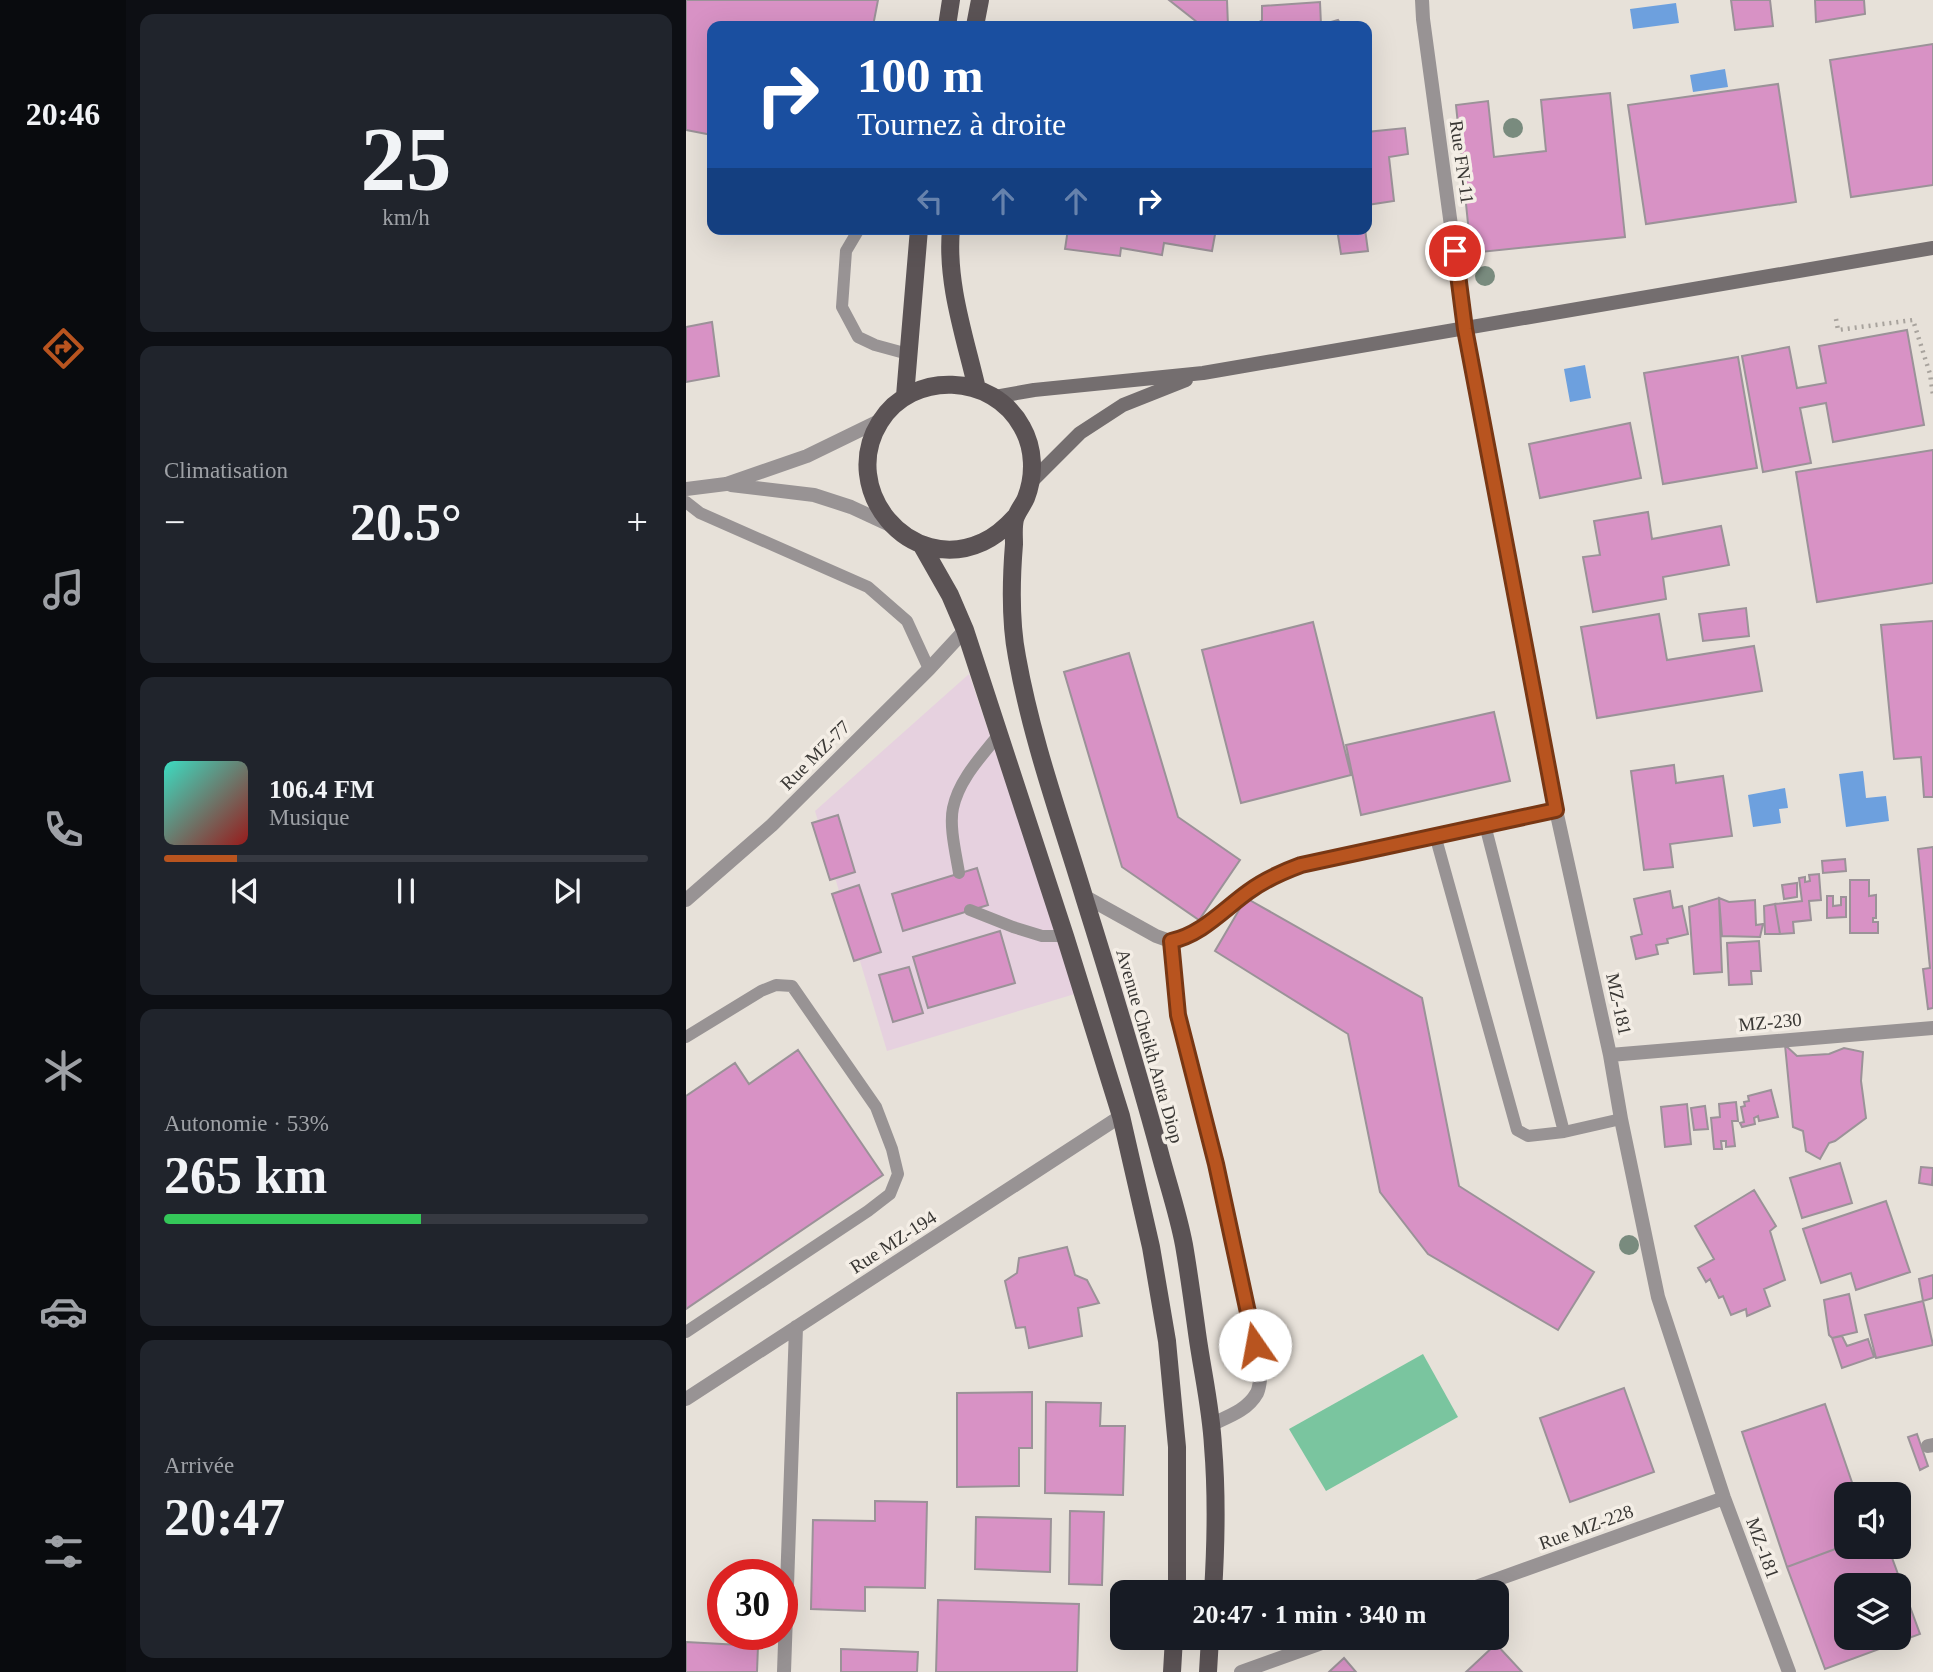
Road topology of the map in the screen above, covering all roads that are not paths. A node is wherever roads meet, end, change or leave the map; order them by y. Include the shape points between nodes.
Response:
1 (951, 0) edge
2 (980, 0) edge
3 (1422, 0) edge
4 (948, 21) edge
5 (976, 21) edge
6 (855, 235) edge
7 (918, 235) edge
8 (951, 235) edge
9 (1933, 248) edge
10 (1465, 329) junction
11 (908, 354) junction
12 (1203, 373) junction
13 (977, 389) junction
14 (905, 396) junction
15 (995, 397) junction
16 (881, 420) junction
17 (1031, 482) junction
18 (726, 484) junction
19 (686, 489) edge
20 (686, 502) edge
21 (1015, 517) junction
22 (892, 526) junction
23 (921, 544) junction
24 (965, 630) junction
25 (929, 668) junction
26 (1000, 733) junction
27 (1556, 810) junction
28 (1485, 825) junction
29 (1436, 835) junction
30 (959, 873) dead end
31 (1084, 896) junction
32 (686, 900) edge
33 (970, 910) dead end
34 (1065, 936) junction
35 (1171, 941) junction
36 (1933, 1027) edge
37 (686, 1037) edge
38 (1610, 1055) junction
39 (1121, 1116) junction
40 (1621, 1119) junction
41 (1564, 1132) junction
42 (796, 1328) junction
43 (686, 1332) edge
44 (686, 1399) edge
45 (1210, 1425) junction
46 (1724, 1498) junction
47 (1177, 1580) edge
48 (1213, 1580) edge
49 (1495, 1580) edge
50 (1173, 1650) edge
51 (1209, 1650) edge
52 (1302, 1650) edge
53 (783, 1672) edge
54 (1172, 1672) edge
55 (1208, 1672) edge
56 (1241, 1672) edge
57 (1789, 1672) edge

1 - 4 main road
2 - 5 main road
3 - 10 street, Rue FN-11
6 - 11 lane via 846,251 842,307 858,337
7 - 11 main road
8 - 13 main road via 953,286
9 - 10 main road
10 - 12 main road
10 - 27 street, MZ-181
11 - 14 main road
12 - 15 main road
12 - 17 main road via 1123,405 1080,433
13 - 14 main road via 940,384
13 - 15 main road
14 - 16 main road
15 - 17 main road via 1010,410 1029,443
16 - 18 street via 807,456
16 - 22 main road via 867,463 878,508
17 - 21 main road
18 - 19 street
18 - 22 street via 814,495
20 - 25 lane via 700,513 868,587 907,621
21 - 23 main road via 1001,532 962,549
21 - 31 main road, Avenue Cheikh Anta Diop via 1011,580 1016,654 1041,763
22 - 23 main road
23 - 24 main road
24 - 25 street, Rue MZ-77
24 - 26 main road
25 - 32 street, Rue MZ-77 via 772,825
26 - 30 lane via 962,782 953,809
26 - 34 main road
27 - 28 street
27 - 38 street, MZ-181
28 - 29 street
28 - 41 lane
29 - 35 street via 1301,865 1250,891 1195,933
29 - 41 lane via 1517,1130 1528,1136
31 - 35 street
31 - 45 main road, Avenue Cheikh Anta Diop via 1184,1242
33 - 34 lane via 1042,936
34 - 39 main road
35 - 45 street via 1178,1015 1261,1371 1258,1392 1248,1405
36 - 38 street, MZ-230
37 - 43 lane via 761,991 776,985 792,986 876,1107 898,1174 890,1194 869,1211
38 - 40 street, MZ-181
39 - 42 street, Rue MZ-194
39 - 47 main road via 1167,1341 1177,1447
40 - 41 lane
40 - 46 street, MZ-181 via 1658,1297
42 - 44 street, Rue MZ-194
42 - 53 street
45 - 48 main road, Avenue Cheikh Anta Diop
46 - 49 street, Rue MZ-228
46 - 57 street, MZ-181
50 - 54 main road
51 - 55 main road
52 - 56 street

